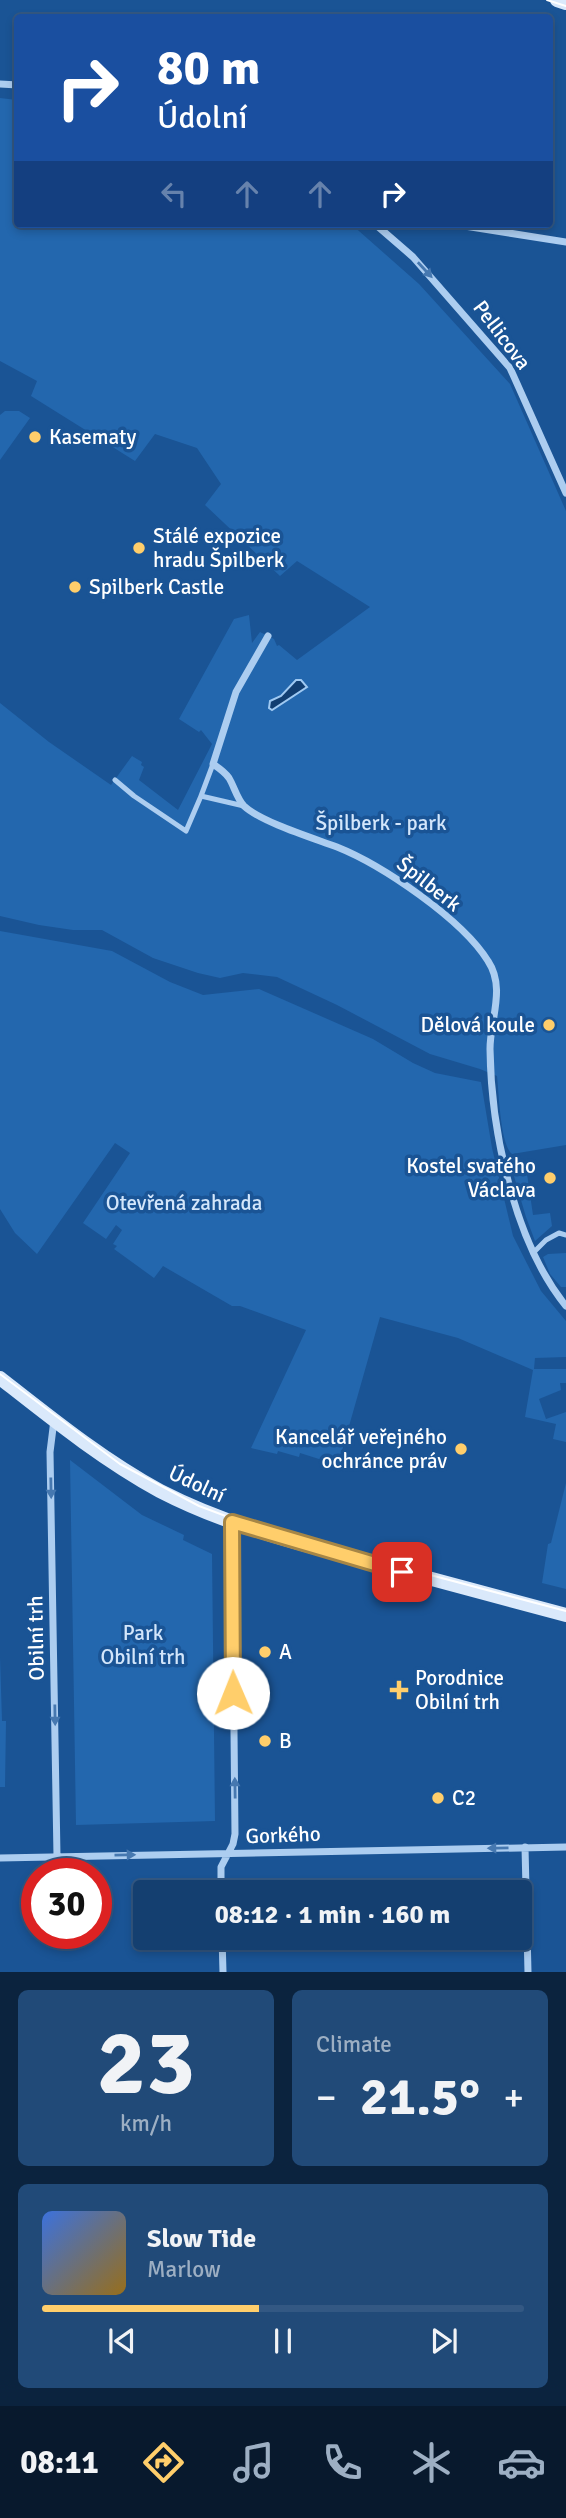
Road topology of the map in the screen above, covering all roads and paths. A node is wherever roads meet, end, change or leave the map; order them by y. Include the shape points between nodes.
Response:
1 (557, 0) edge
2 (566, 3) edge
3 (380, 228) edge
4 (477, 228) edge
5 (566, 242) edge
6 (566, 492) edge
7 (268, 636) dead end
8 (213, 764) junction
9 (115, 780) dead end
10 (201, 796) junction
11 (244, 806) junction
12 (556, 1225) dead end
13 (559, 1233) junction
14 (566, 1235) edge
15 (533, 1253) junction
16 (566, 1306) edge
17 (0, 1378) edge
18 (54, 1420) junction
19 (232, 1522) junction
20 (566, 1615) edge
21 (525, 1847) junction
22 (566, 1847) edge
23 (228, 1854) junction
24 (57, 1856) junction
25 (0, 1858) edge
26 (222, 1880) edge
27 (222, 1950) edge
28 (223, 1972) edge
29 (528, 1972) edge

1 - 2 street
3 -> 6 street, Pellicova via 413,257 510,368
4 - 5 street
7 - 8 street via 236,692
8 - 10 lane
8 - 11 street via 228,775
9 - 10 lane via 186,831
10 - 11 lane
11 - 15 street, Špilberk via 271,822 370,862 431,904 489,961 498,985 490,1047 492,1096 504,1160
12 - 13 lane
13 - 14 lane
13 - 15 lane
15 - 16 street, Špilberk via 548,1284
17 - 18 street, Údolní
18 - 19 street, Údolní via 148,1484
18 -> 24 street, Obilní trh via 50,1452
19 - 20 street, Údolní
23 -> 19 street via 235,1834
21 - 22 street, Gorkého
21 -> 23 street, Gorkého
21 - 29 street
24 -> 23 street, Gorkého
23 - 26 street via 221,1867
24 - 25 street, Gorkého
27 - 28 street

